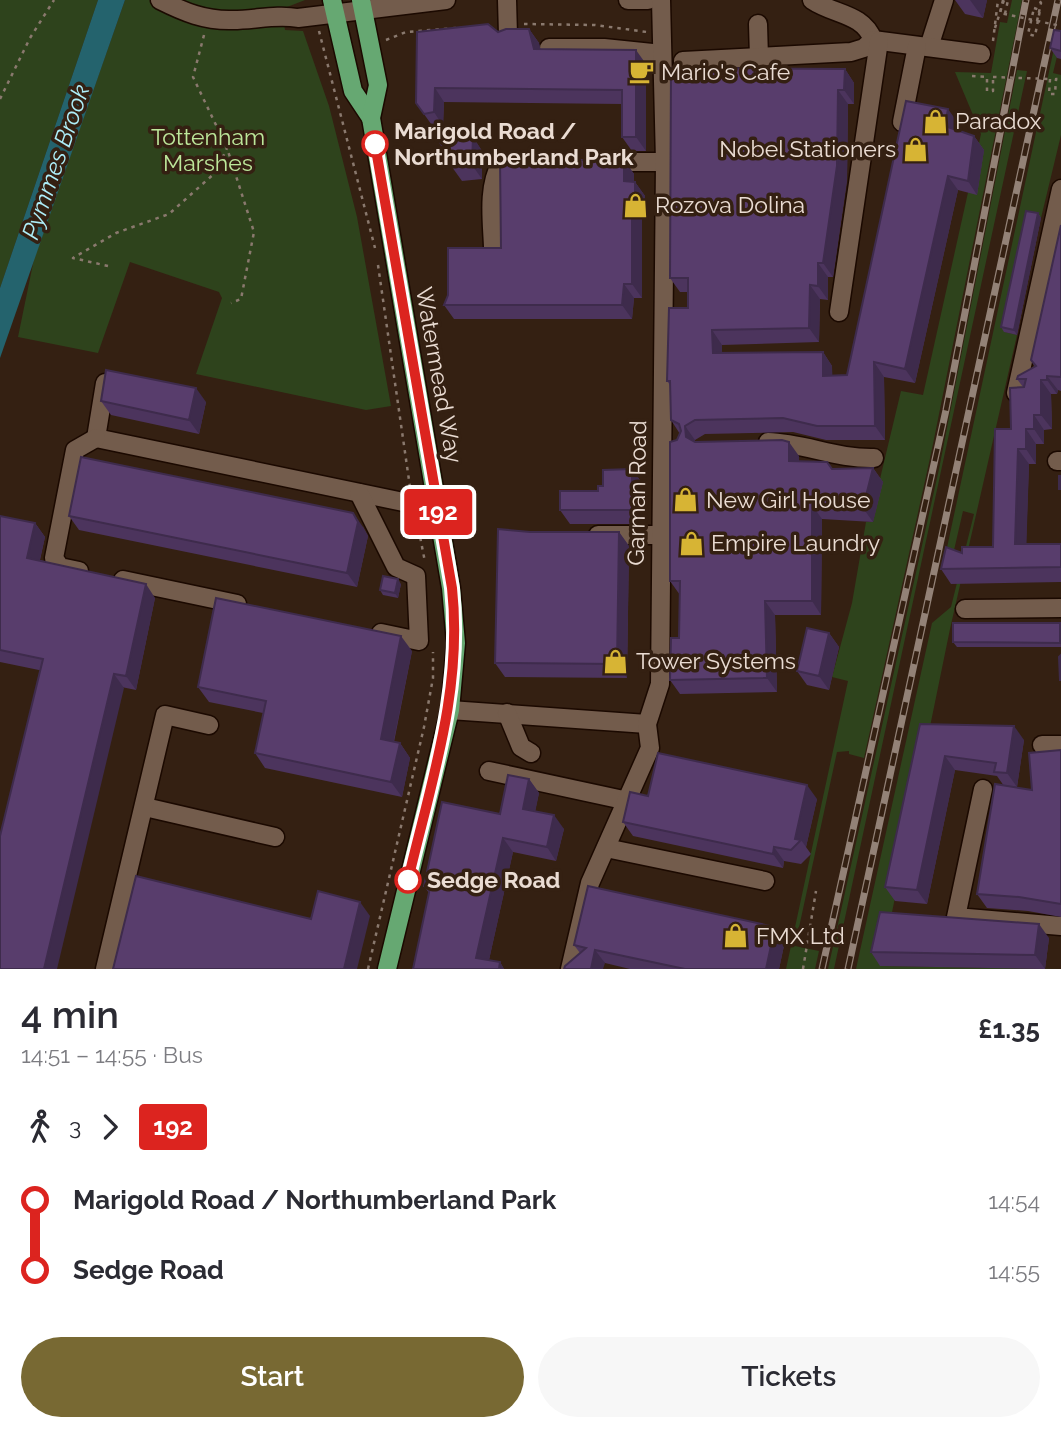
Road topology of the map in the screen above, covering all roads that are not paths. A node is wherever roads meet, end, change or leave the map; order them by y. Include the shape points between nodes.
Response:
1 (160, 0) edge
2 (446, 0) edge
3 (507, 0) edge
4 (628, 0) edge
5 (648, 0) edge
6 (661, 0) edge
7 (812, 0) edge
8 (944, 0) edge
9 (362, 5) edge
10 (333, 7) edge
11 (758, 24) dead end
12 (508, 35) edge
13 (876, 41) junction
14 (923, 46) junction
15 (549, 48) edge
16 (662, 54) junction
17 (981, 54) road end
18 (760, 58) junction
19 (683, 61) dead end
20 (371, 118) junction
21 (898, 144) edge
22 (536, 162) edge
23 (589, 162) edge
24 (665, 162) junction
25 (1061, 189) edge
26 (493, 247) edge
27 (839, 312) dead end
28 (105, 383) edge
29 (1016, 393) edge
30 (96, 438) junction
31 (748, 442) edge
32 (874, 458) dead end
33 (359, 493) junction
34 (436, 502) junction
35 (661, 534) junction
36 (576, 535) edge
37 (260, 608) edge
38 (1061, 608) edge
39 (965, 609) dead end
40 (366, 630) edge
41 (450, 710) junction
42 (507, 713) junction
43 (209, 724) dead end
44 (647, 724) junction
45 (1061, 744) edge
46 (1042, 745) dead end
47 (531, 753) dead end
48 (489, 771) dead end
49 (983, 789) dead end
50 (628, 801) junction
51 (145, 807) junction
52 (275, 837) dead end
53 (606, 848) junction
54 (765, 881) dead end
55 (1061, 926) edge
56 (105, 969) edge
57 (387, 969) edge
58 (570, 969) edge

1 - 10 street via 190,15 231,20 298,18
2 - 9 street
3 - 12 street
4 - 5 street
6 - 16 street, Garman Road
7 - 13 street via 859,19
8 - 14 street
9 - 10 street
9 - 20 main road, Watermead Way via 378,85
10 - 20 main road, Watermead Way via 353,91
11 - 18 street
13 - 14 street
13 - 18 street via 851,52
13 - 27 street
14 - 17 street
14 - 21 street
15 - 16 street
16 - 24 street, Garman Road
18 - 19 street
20 - 34 main road, Watermead Way
22 - 26 street via 501,163 492,188
23 - 24 street
24 - 35 street, Garman Road via 671,445
25 - 29 street
28 - 30 street
30 - 33 street
30 - 37 street via 75,450 54,558 60,567
31 - 32 street via 793,443 851,459
33 - 34 street via 413,504
33 - 40 street via 396,567 416,576 419,641
34 - 41 main road, Watermead Way via 454,608
35 - 36 street
35 - 44 street, Garman Road via 660,684
38 - 39 street
41 - 42 street
41 - 57 main road, Watermead Way
42 - 44 street
42 - 47 street via 521,747
43 - 51 street via 165,715
44 - 50 street, Garman Road via 650,748
45 - 46 street
48 - 50 street
49 - 55 street via 956,918
50 - 53 street, Garman Road
51 - 52 street
51 - 56 street
53 - 54 street
53 - 58 street, Garman Road via 590,883

